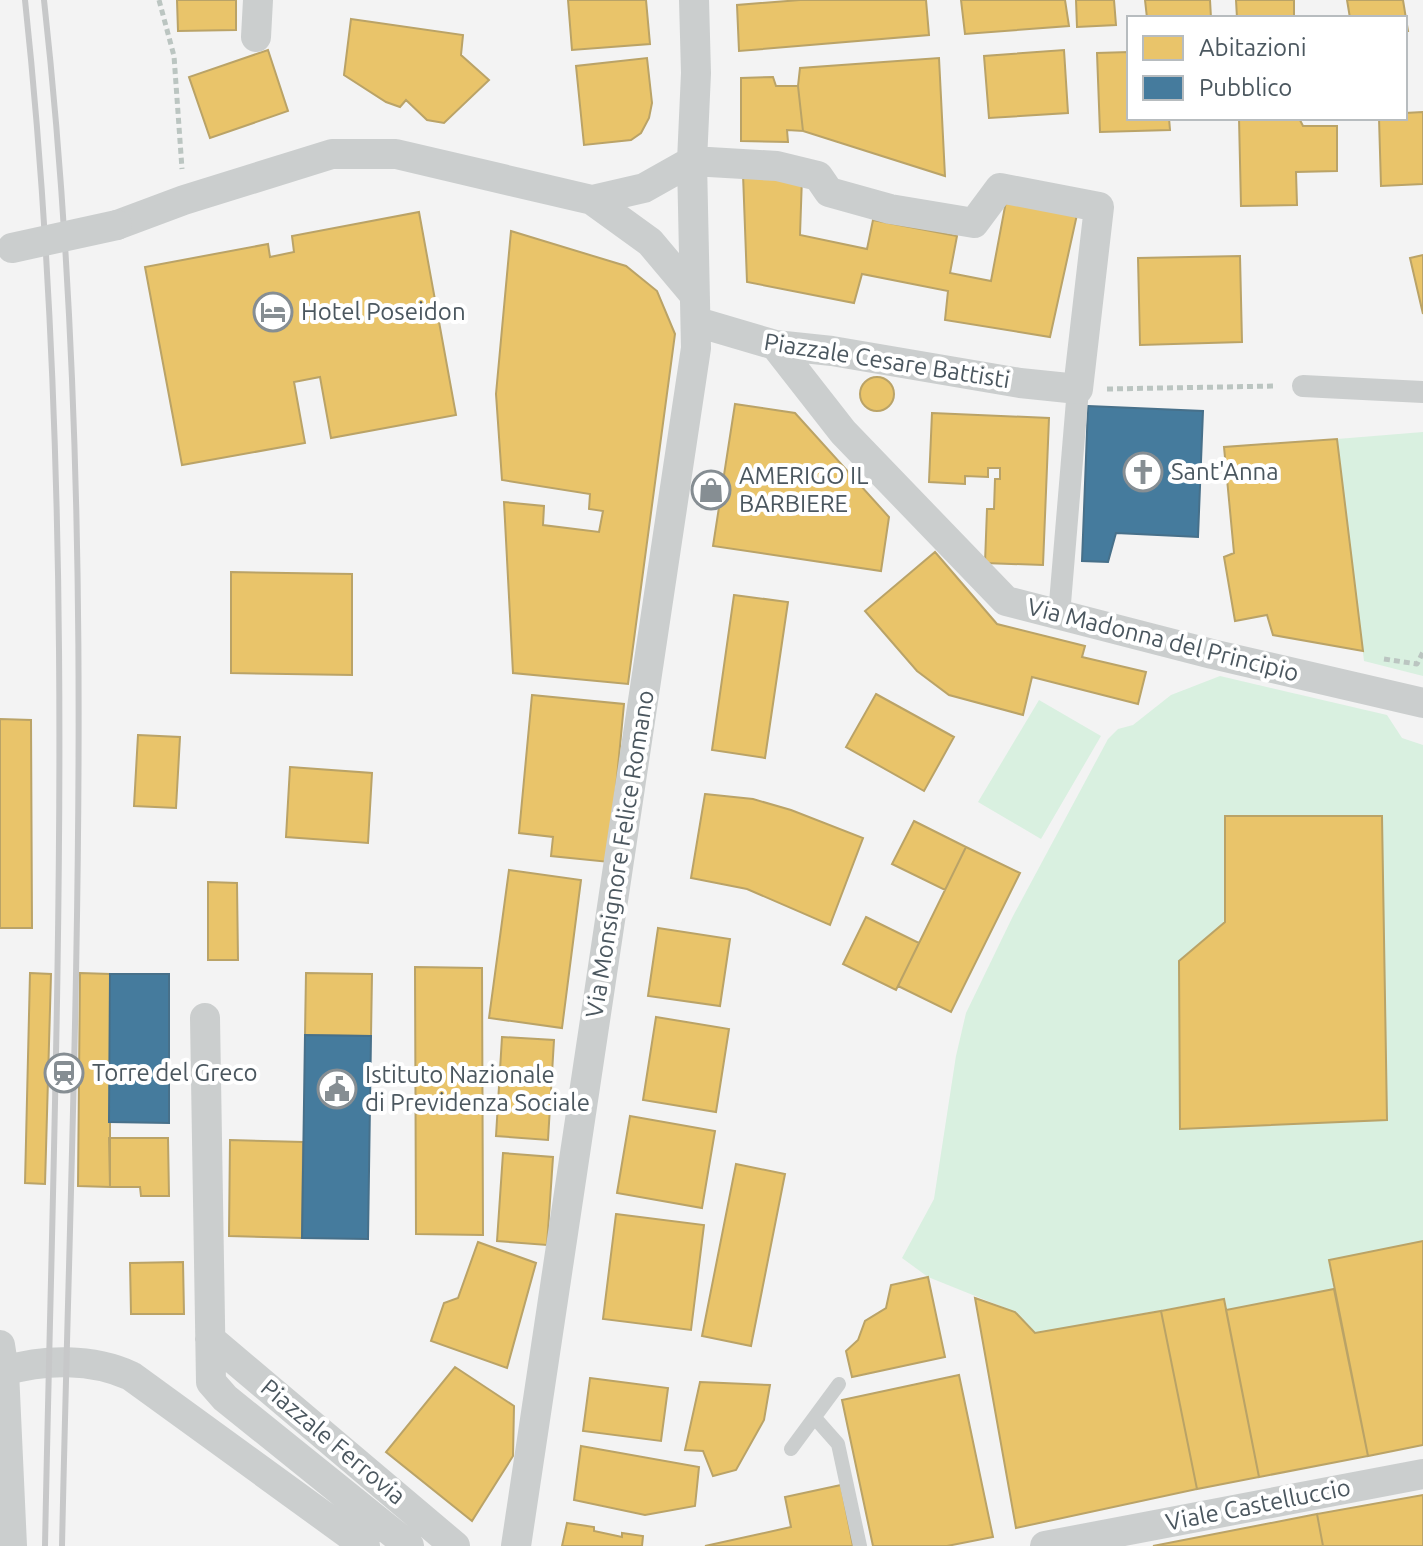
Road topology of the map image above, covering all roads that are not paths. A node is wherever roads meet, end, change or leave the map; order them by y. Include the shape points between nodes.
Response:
1 (258, 0) edge
2 (694, 0) edge
3 (256, 37) dead end
4 (692, 161) junction
5 (592, 200) junction
6 (6, 249) edge
7 (695, 307) junction
8 (775, 345) junction
9 (1303, 386) road end
10 (1078, 389) junction
11 (1423, 392) edge
12 (1059, 615) junction
13 (1423, 703) edge
14 (205, 1018) dead end
15 (210, 1339) junction
16 (8, 1361) edge
17 (839, 1384) dead end
18 (815, 1418) junction
19 (791, 1449) dead end
20 (1423, 1474) edge
21 (12, 1546) edge
22 (365, 1546) edge
23 (409, 1546) edge
24 (455, 1546) edge
25 (516, 1546) edge
26 (860, 1546) edge
27 (1045, 1546) edge

1 - 3 street
2 - 4 street, Via Monsignore Felice Romano
4 - 5 street via 644,188
4 - 7 street, Via Monsignore Felice Romano
4 - 10 street via 777,166 818,176 829,192 974,223 1000,188 1099,207
5 - 6 street, bridge via 396,154 332,154 117,225
5 - 7 street via 650,242
7 - 8 street, Piazzale Cesare Battisti
7 - 25 street, Via Monsignore Felice Romano via 696,348
8 - 10 street, Piazzale Cesare Battisti
8 - 12 street, Via Madonna del Principio via 843,432 1006,601
9 - 11 street
10 - 12 street
12 - 13 street, Via Madonna del Principio
14 - 15 street, Piazzale Ferrovia
15 - 23 street, Piazzale Ferrovia via 209,1374 217,1391
15 - 24 street, Piazzale Ferrovia
16 - 21 street
16 - 22 street via 79,1362 131,1376
17 - 18 lane
18 - 19 lane
18 - 26 lane via 838,1444
20 - 27 street, Viale Castelluccio

